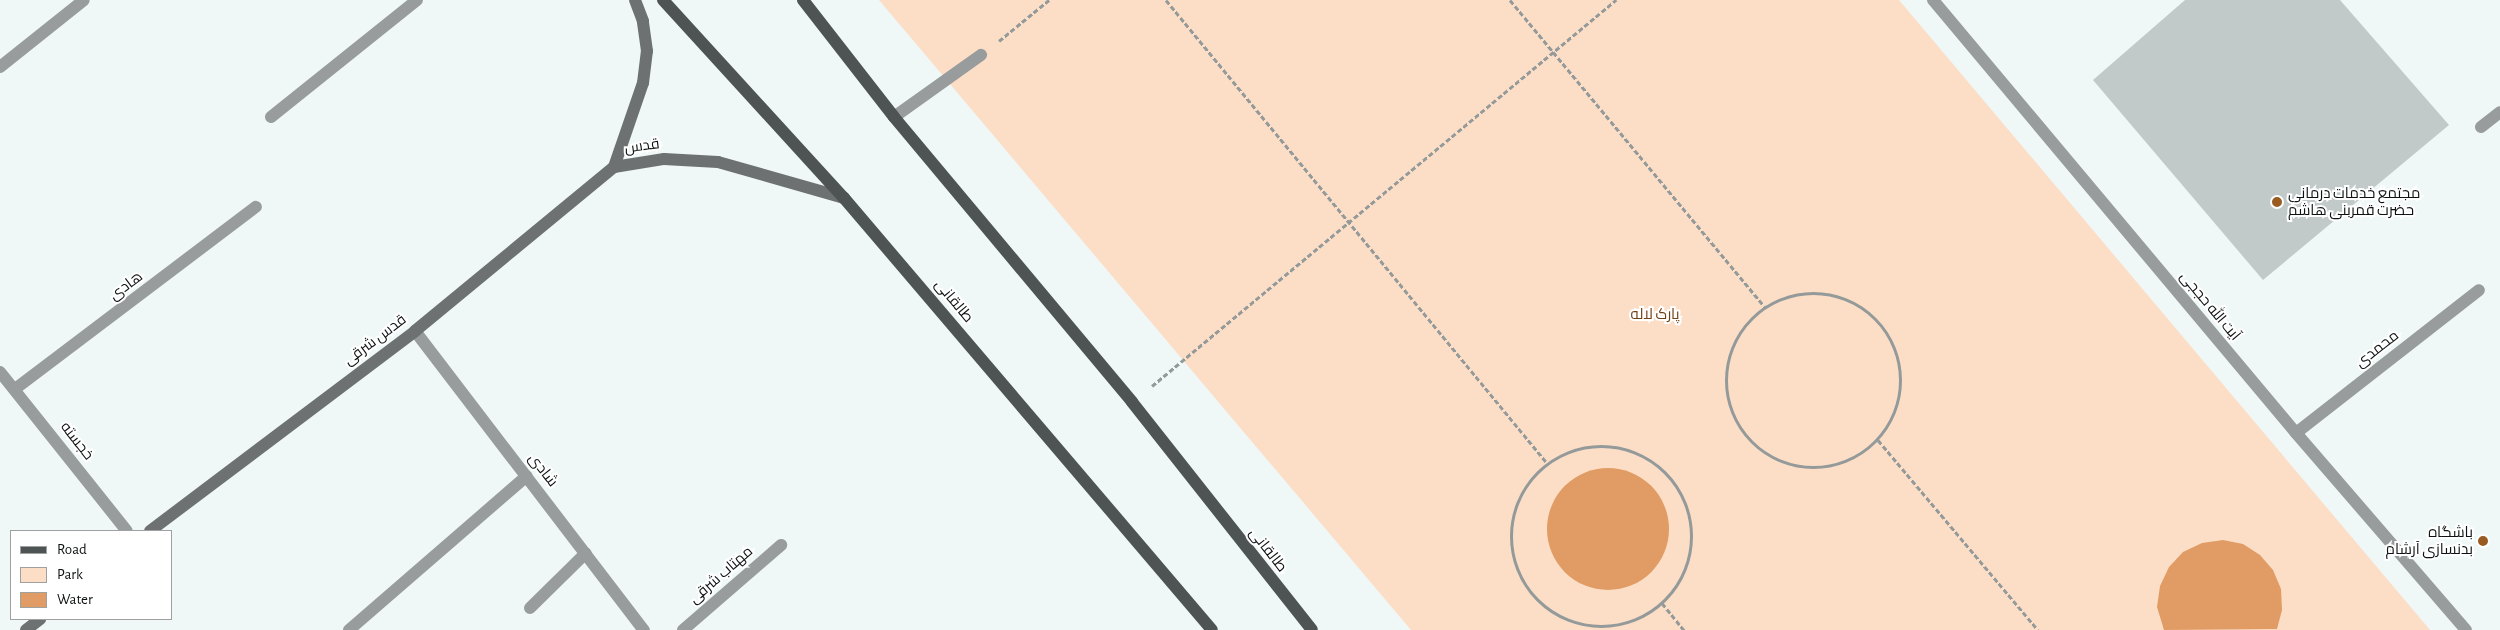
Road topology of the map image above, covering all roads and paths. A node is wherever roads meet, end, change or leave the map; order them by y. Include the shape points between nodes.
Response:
1 (84, 0) edge
2 (417, 0) edge
3 (635, 0) edge
4 (663, 0) edge
5 (803, 0) edge
6 (1049, 0) edge
7 (1166, 0) edge
8 (1510, 0) edge
9 (1616, 0) edge
10 (1932, 0) edge
11 (1554, 53) junction
12 (981, 55) joint
13 (0, 67) edge
14 (2500, 112) edge
15 (272, 117) dead end
16 (894, 117) junction
17 (2481, 127) dead end
18 (614, 167) junction
19 (844, 198) junction
20 (256, 208) dead end
21 (1349, 222) junction
22 (2479, 290) dead end
23 (1765, 307) junction
24 (415, 331) junction
25 (0, 372) edge
26 (15, 390) junction
27 (1132, 402) junction
28 (2296, 433) junction
29 (1878, 440) junction
30 (1547, 463) junction
31 (527, 476) junction
32 (126, 530) edge
33 (151, 530) edge
34 (781, 545) dead end
35 (586, 553) junction
36 (1662, 603) junction
37 (530, 608) dead end
38 (39, 620) edge
39 (26, 630) edge
40 (349, 630) edge
41 (644, 630) edge
42 (683, 630) edge
43 (1212, 630) edge
44 (1312, 630) edge
45 (1684, 630) edge
46 (2038, 630) edge
47 (2466, 630) edge

1 - 13 street
2 - 15 street
3 - 18 street, قدس via 643,21 647,52 643,83
4 - 19 main road, طالقانی
5 - 16 main road, طالقانی
6 - 12 path
7 - 21 path
8 - 11 path
9 - 11 path
10 - 28 street, آیت الله حججی
11 - 21 path
11 - 23 path
12 - 16 street
14 - 17 street
16 - 27 main road, طالقانی
18 - 19 street, قدس via 664,159 718,162
18 - 24 street, قدس شرقی
19 - 43 main road, طالقانی
20 - 26 street, هادی
21 - 27 path
21 - 30 path
22 - 28 street, محمدی
23 - 29 path via 1791,295 1819,292 1846,299 1870,313 1888,335 1899,361 1898,398 1893,416
23 - 29 path via 1743,326 1729,353 1724,382 1730,411 1745,437 1768,456 1796,467 1826,467 1854,458
24 - 31 street, شادی
24 - 33 street, قدس شرقی
25 - 26 street, خجسته
26 - 32 street, خجسته
27 - 44 main road, طالقانی
28 - 47 street, آیت الله حججی
29 - 46 path
30 - 36 path via 1575,448 1605,445 1635,451 1661,467 1681,491 1691,519 1691,550 1681,579
30 - 36 path via 1527,484 1514,510 1511,539 1516,568 1531,593 1553,612 1580,624 1609,626 1637,619
31 - 35 street, شادی
31 - 40 street
34 - 42 street, مهتاب شرقی
35 - 37 street
35 - 41 street, شادی
36 - 45 path
38 - 39 street

